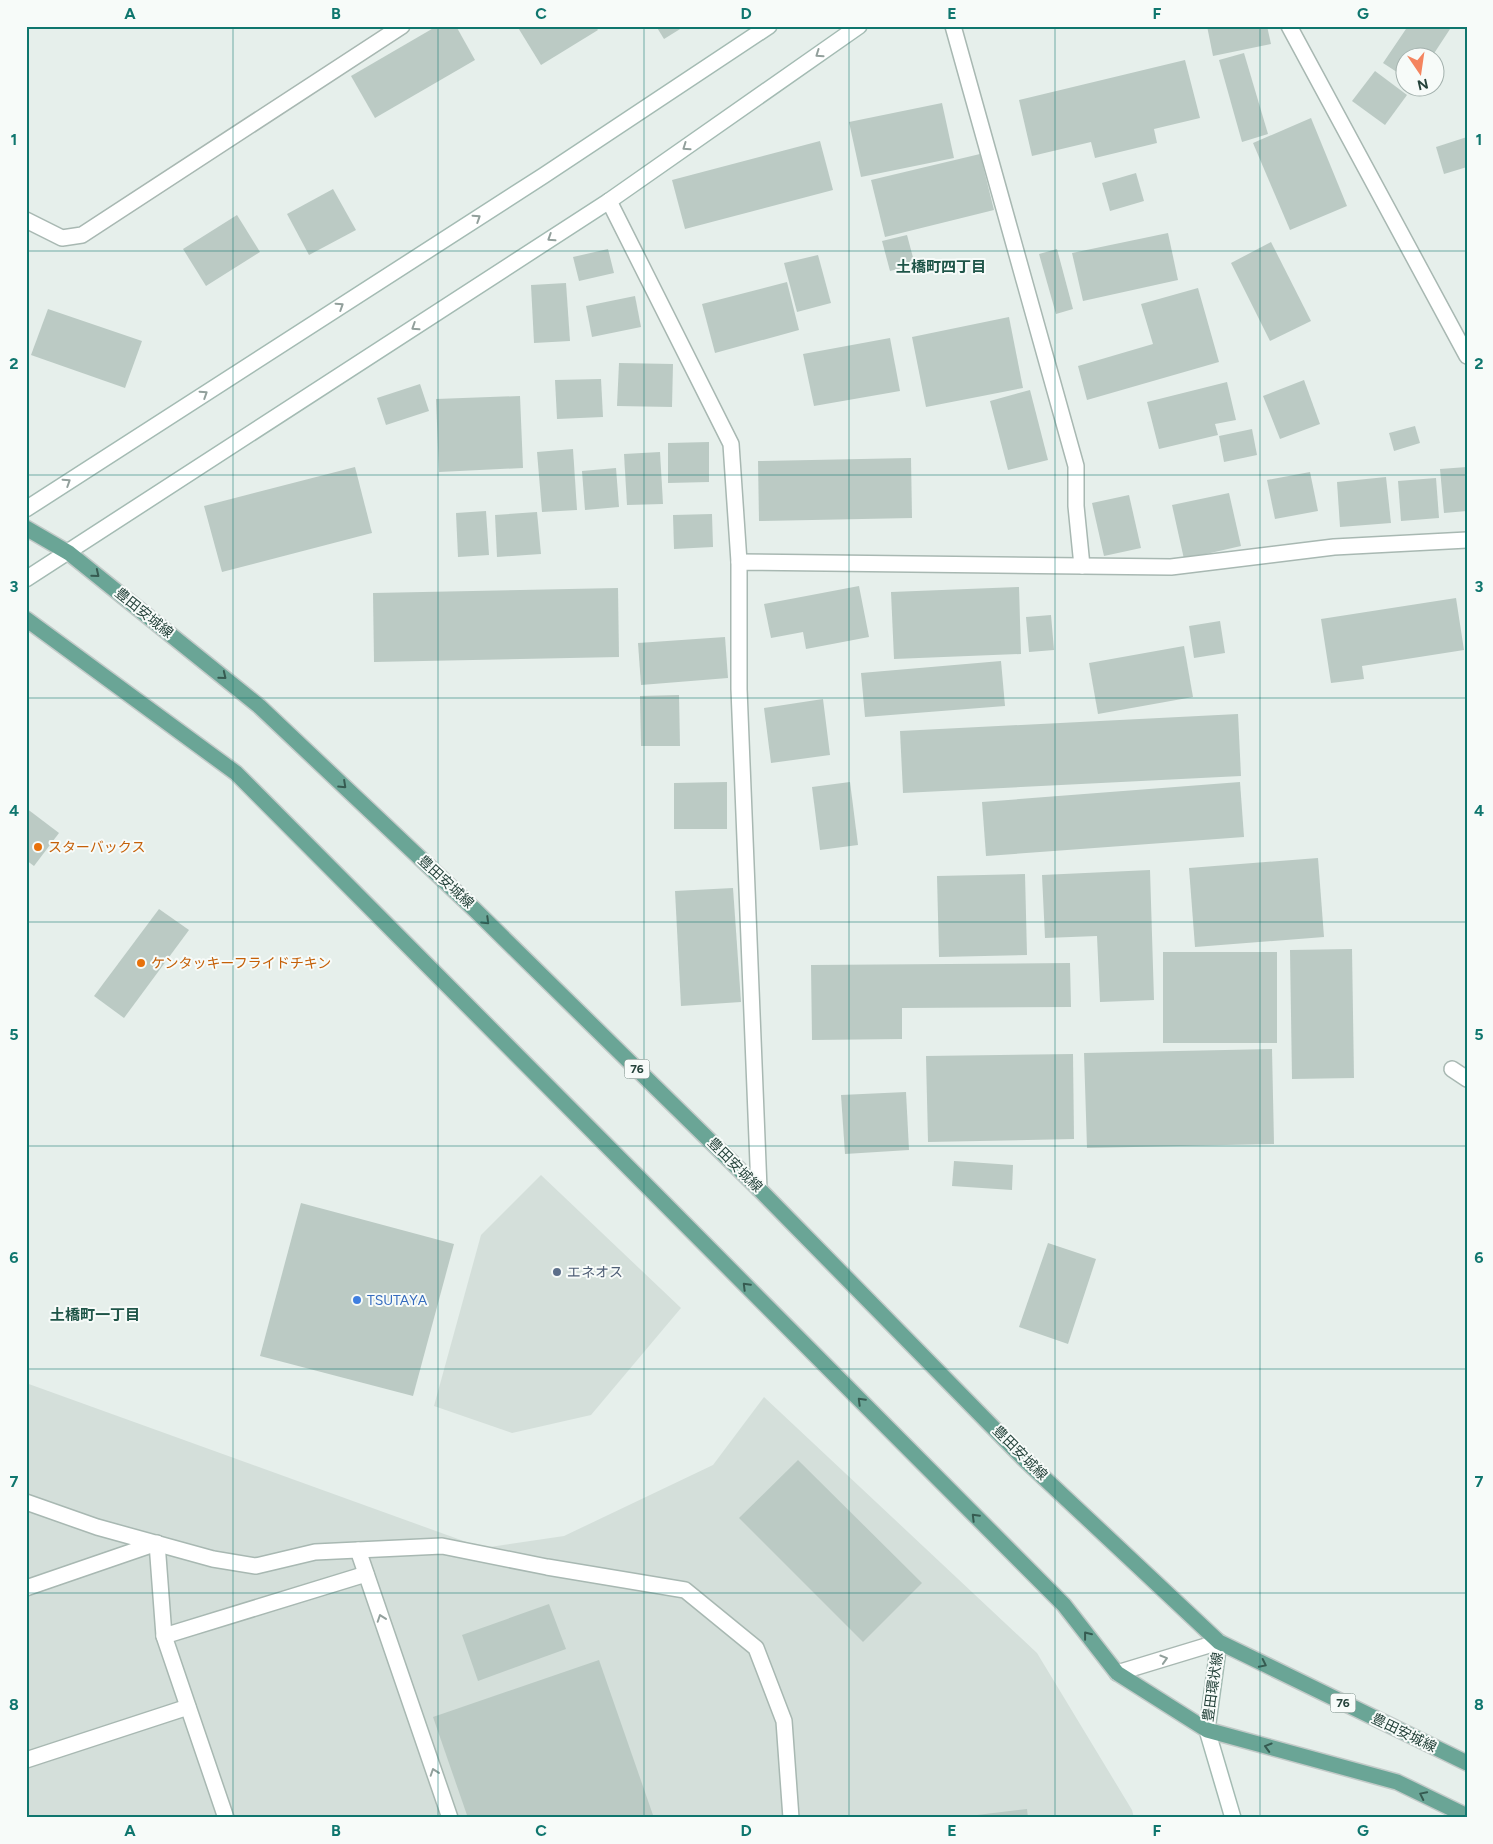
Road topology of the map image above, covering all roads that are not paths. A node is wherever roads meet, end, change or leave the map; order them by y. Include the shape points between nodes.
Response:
1 (402, 26) edge
2 (769, 26) edge
3 (859, 26) edge
4 (952, 26) edge
5 (1289, 26) edge
6 (609, 201) junction
7 (26, 220) edge
8 (1467, 356) edge
9 (26, 509) edge
10 (26, 528) edge
11 (1467, 540) edge
12 (69, 552) junction
13 (739, 562) junction
14 (1082, 566) junction
15 (26, 579) edge
16 (26, 618) edge
17 (1452, 1069) dead end
18 (1467, 1079) edge
19 (759, 1189) junction
20 (26, 1502) edge
21 (157, 1543) junction
22 (358, 1550) junction
23 (366, 1574) junction
24 (26, 1588) edge
25 (164, 1636) junction
26 (1219, 1642) junction
27 (1117, 1673) junction
28 (188, 1707) junction
29 (1207, 1730) junction
30 (26, 1760) edge
31 (1467, 1763) edge
32 (1467, 1816) edge
33 (226, 1818) edge
34 (450, 1818) edge
35 (790, 1818) edge
36 (1233, 1818) edge

1 - 7 street via 82,234 62,238
9 -> 2 street via 543,176
3 -> 6 street
4 - 14 street via 1076,466
5 - 8 street
6 -> 12 street
6 - 13 street via 731,444
10 - 12 main road, 豊田安城線 / 76
11 - 14 street via 1334,546 1172,567
12 - 15 street
12 -> 19 main road, 豊田安城線 / 76 via 259,706 475,910
13 - 14 street
13 - 19 street via 739,689
27 -> 16 main road via 1064,1605 236,772
17 - 18 street
19 - 26 main road, 豊田安城線 / 76 via 1026,1460
20 - 21 street via 97,1527
21 - 22 street via 213,1559 256,1566 315,1552
21 - 24 street
21 - 25 street
22 - 23 street
22 - 35 street via 442,1546 547,1568 686,1590 756,1648 784,1721
23 - 25 street
34 -> 23 street
25 - 28 street
27 -> 26 street
26 - 29 street, 豊田環状線
26 -> 31 main road, 豊田安城線 / 76
27 - 29 main road
28 - 30 street
28 - 33 street
32 -> 29 main road via 1397,1782
29 - 36 street, 豊田環状線

